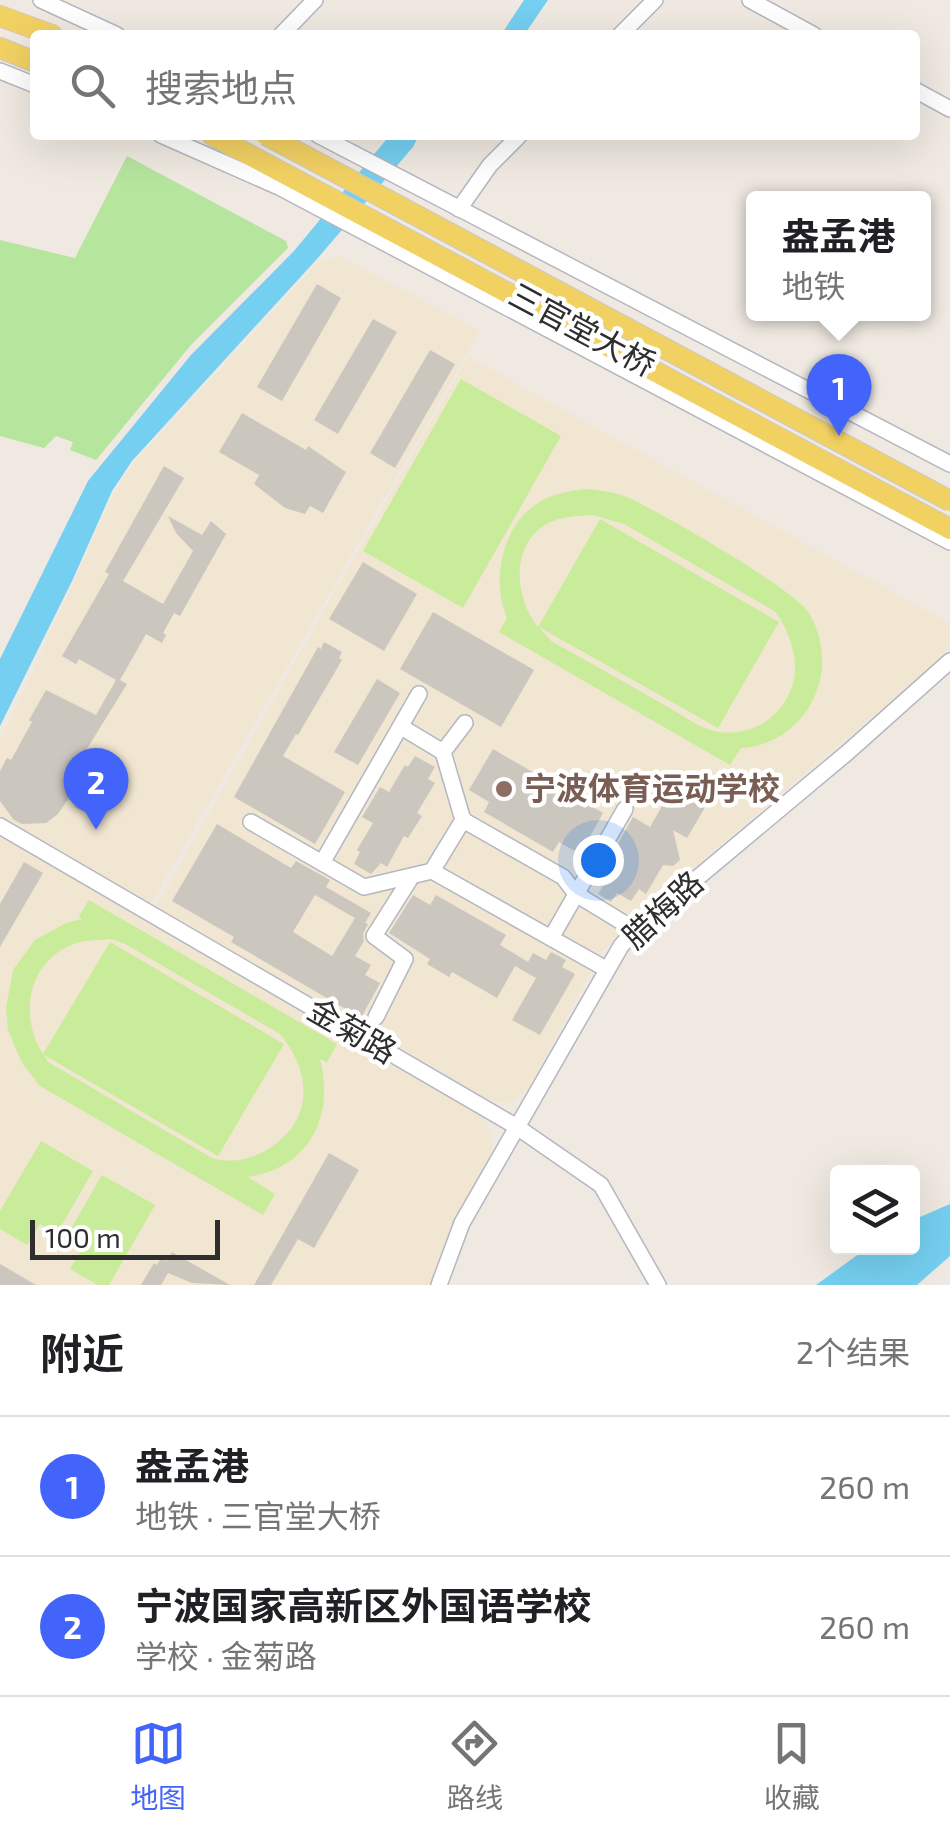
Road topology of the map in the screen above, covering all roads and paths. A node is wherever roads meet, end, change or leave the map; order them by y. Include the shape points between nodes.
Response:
1 (2, 0) edge
2 (41, 0) edge
3 (315, 0) edge
4 (655, 0) edge
5 (750, 0) edge
6 (0, 12) edge
7 (41, 30) edge
8 (106, 30) edge
9 (285, 30) edge
10 (625, 30) edge
11 (805, 30) edge
12 (0, 48) edge
13 (30, 60) edge
14 (0, 72) edge
15 (30, 83) edge
16 (920, 93) edge
17 (950, 109) edge
18 (172, 140) edge
19 (225, 140) edge
20 (275, 140) edge
21 (328, 140) edge
22 (515, 140) edge
23 (460, 209) junction
24 (950, 464) edge
25 (950, 501) edge
26 (950, 529) edge
27 (950, 542) edge
28 (950, 661) edge
29 (419, 694) dead end
30 (465, 723) dead end
31 (402, 728) junction
32 (443, 752) junction
33 (625, 809) dead end
34 (463, 820) junction
35 (251, 822) dead end
36 (0, 826) edge
37 (322, 863) junction
38 (432, 871) junction
39 (412, 876) junction
40 (576, 894) junction
41 (635, 930) junction
42 (551, 938) junction
43 (606, 970) junction
44 (376, 1017) dead end
45 (517, 1127) junction
46 (439, 1285) edge
47 (658, 1285) edge

1 - 6 main road
2 - 8 street
3 - 9 street
4 - 10 street
5 - 11 street
6 - 7 main road
12 - 13 main road
14 - 15 street
16 - 17 street
18 - 27 street via 281,188
19 - 26 main road, 三官堂大桥
20 - 25 main road, 三官堂大桥, bridge
21 - 23 street
22 - 23 street
23 - 24 street
28 - 41 street, 腊梅路
29 - 31 street
30 - 32 street
31 - 32 street
31 - 37 street
32 - 34 street
33 - 40 street
34 - 38 street
34 - 40 street via 562,877
35 - 37 street
36 - 45 street, 金菊路
37 - 39 street via 364,887
38 - 39 street
38 - 42 street
39 - 44 street via 374,936 406,959
40 - 41 street
40 - 42 street
41 - 43 street, 腊梅路
42 - 43 street
43 - 45 street, 腊梅路
45 - 46 street, 腊梅路 via 462,1223
45 - 47 street, 金菊路 via 601,1185

